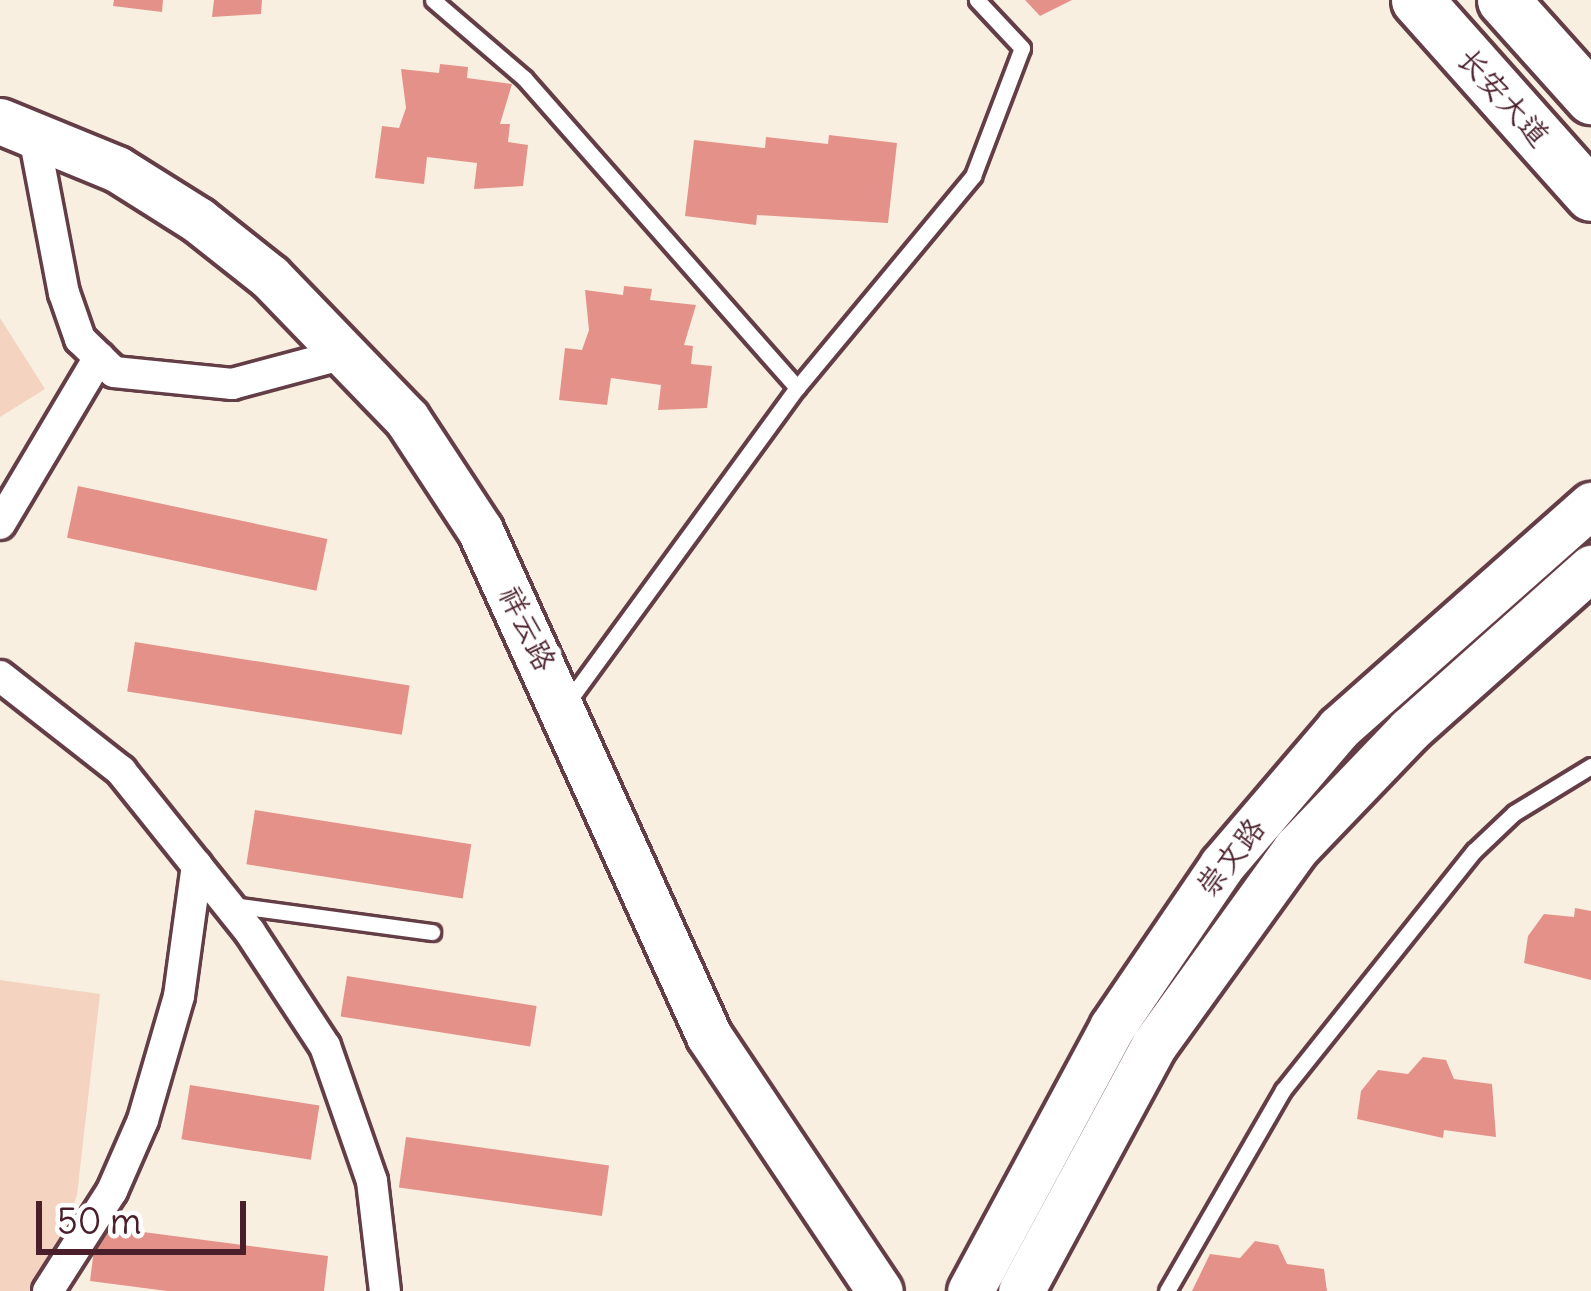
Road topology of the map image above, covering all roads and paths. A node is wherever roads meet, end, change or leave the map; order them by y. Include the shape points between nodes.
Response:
1 (433, 0) edge
2 (977, 0) edge
3 (1417, 0) edge
4 (1503, 0) edge
5 (1591, 98) edge
6 (17, 126) edge
7 (1591, 195) edge
8 (349, 353) junction
9 (99, 357) junction
10 (797, 388) junction
11 (1591, 505) edge
12 (4, 509) edge
13 (1591, 568) edge
14 (0, 676) edge
15 (565, 705) junction
16 (1591, 766) edge
17 (197, 866) junction
18 (229, 905) junction
19 (432, 932) dead end
20 (48, 1291) edge
21 (385, 1291) edge
22 (880, 1291) edge
23 (970, 1291) edge
24 (1021, 1291) edge
25 (1167, 1291) edge

1 - 10 lane via 524,78
2 - 10 lane via 1022,47 989,142 973,176
3 - 7 main road, 长安大道
4 - 5 main road
6 - 8 main road, 祥云路 via 117,170 198,220
6 - 9 street via 80,340
8 - 9 street via 232,384 146,381 114,372
8 - 15 main road, 祥云路 via 457,488
9 - 12 street
10 - 15 lane
11 - 23 main road, 崇文路 via 1339,728 1222,865 1112,1027
13 - 24 main road, 崇文路 via 1382,757 1296,848 1174,1012
14 - 17 street via 121,771
15 - 22 main road, 祥云路 via 692,1005
16 - 25 lane via 1514,813 1474,851 1282,1090
17 - 18 street
17 - 20 street via 178,996 142,1120 112,1191
18 - 19 lane
18 - 21 street via 326,1046 373,1181

